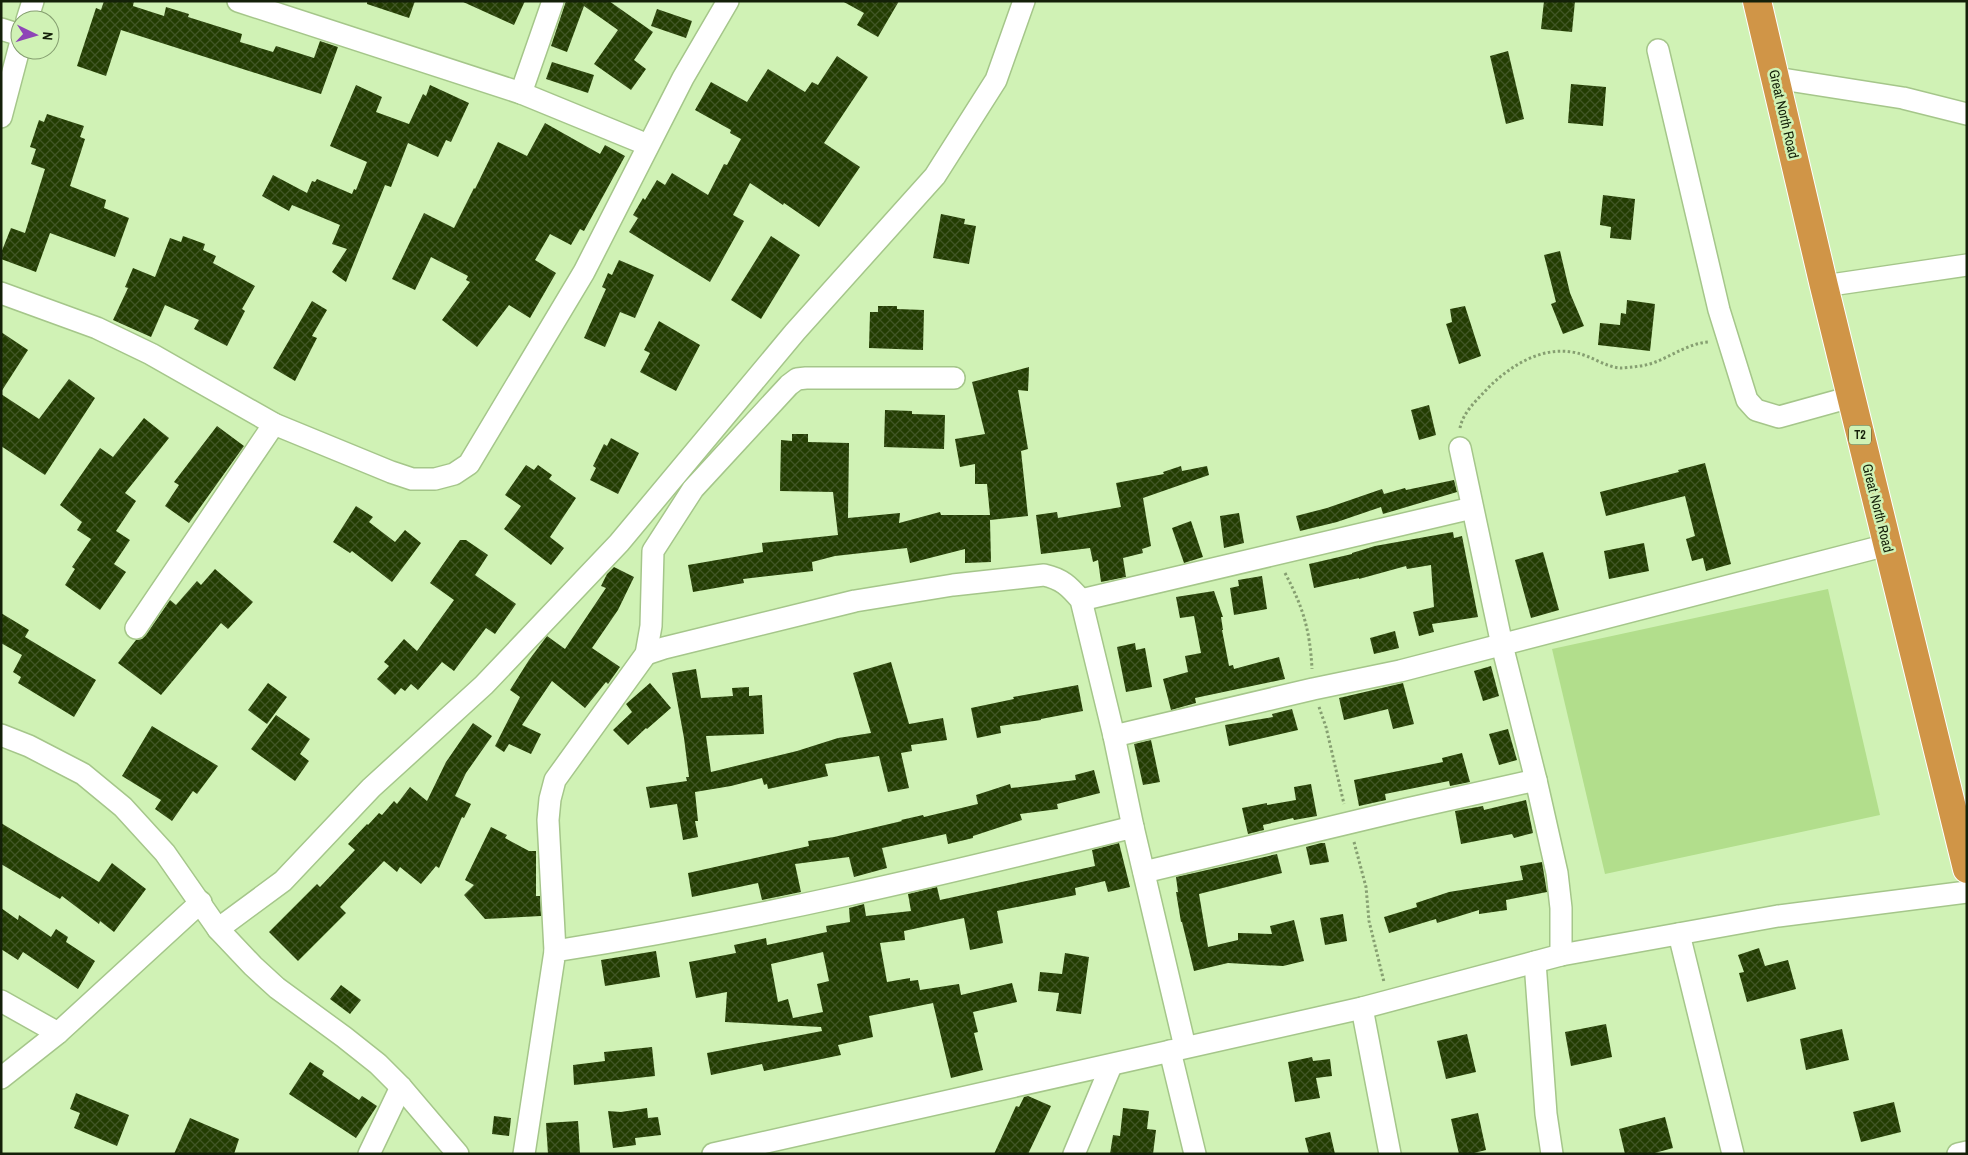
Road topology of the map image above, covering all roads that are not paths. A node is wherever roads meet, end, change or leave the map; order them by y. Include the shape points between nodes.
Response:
1 (238, 1) edge
2 (553, 1) edge
3 (728, 1) edge
4 (1024, 1) edge
5 (1757, 1) edge
6 (289, 9) edge
7 (1658, 50) dead end
8 (16, 60) edge
9 (1776, 78) junction
10 (521, 93) junction
11 (1967, 114) edge
12 (1, 117) edge
13 (648, 145) junction
14 (1967, 265) edge
15 (1824, 286) junction
16 (1, 293) edge
17 (954, 378) dead end
18 (1851, 397) junction
19 (274, 424) junction
20 (1460, 448) road end
21 (1472, 508) junction
22 (1887, 545) junction
23 (1081, 600) junction
24 (136, 628) dead end
25 (1502, 645) junction
26 (646, 654) junction
27 (1, 735) edge
28 (1114, 736) junction
29 (1536, 780) junction
30 (1133, 827) junction
31 (1967, 869) edge
32 (1144, 872) junction
33 (1967, 892) edge
34 (201, 902) junction
35 (218, 929) junction
36 (1679, 934) junction
37 (555, 951) junction
38 (1561, 955) junction
39 (1536, 962) junction
40 (1, 1001) edge
41 (1362, 1008) junction
42 (58, 1033) junction
43 (1178, 1049) junction
44 (1111, 1066) junction
45 (1, 1078) edge
46 (401, 1087) junction
47 (1967, 1152) edge
48 (369, 1154) edge
49 (458, 1154) edge
50 (524, 1154) edge
51 (713, 1154) edge
52 (1074, 1154) edge
53 (1195, 1154) edge
54 (1390, 1154) edge
55 (1552, 1154) edge
56 (1733, 1154) edge
57 (1958, 1154) edge

1 - 6 street
2 - 10 street
3 - 13 street
4 - 35 street via 996,80 935,176 795,332 619,543 484,685 371,788 283,881
5 - 9 highway, Great North Road / T2
6 - 10 street
7 - 18 street via 1719,310 1747,400 1756,410 1780,417
8 - 12 street
9 - 11 street via 1903,98
9 - 15 highway, Great North Road / T2
10 - 13 street
13 - 19 street via 584,272 470,464 454,474 412,479
14 - 15 street
15 - 18 highway, Great North Road / T2
16 - 19 street via 97,328 151,354
17 - 26 street via 806,378 789,385 693,488 653,551 651,626
18 - 22 highway, Great North Road / T2
19 - 24 street
20 - 21 street
21 - 23 street
21 - 25 street
22 - 25 street
22 - 31 highway, Great North Road / T2
23 - 26 street via 1058,578 1044,575 953,585 855,601
23 - 28 street
25 - 28 street
25 - 29 street
26 - 37 street via 555,780 548,820
27 - 34 street via 83,774 123,807
28 - 30 street
29 - 32 street
29 - 38 street via 1557,873
30 - 32 street
30 - 37 street via 887,888
32 - 43 street
33 - 36 street via 1778,916
34 - 35 street
34 - 42 street
35 - 46 street via 277,988 344,1036
36 - 38 street
36 - 56 street
37 - 50 street
38 - 39 street
39 - 41 street
39 - 55 street via 1546,1114
40 - 42 street
41 - 43 street
41 - 54 street
42 - 45 street
43 - 44 street
43 - 53 street
44 - 51 street
44 - 52 street
46 - 48 street
46 - 49 street
47 - 57 street

